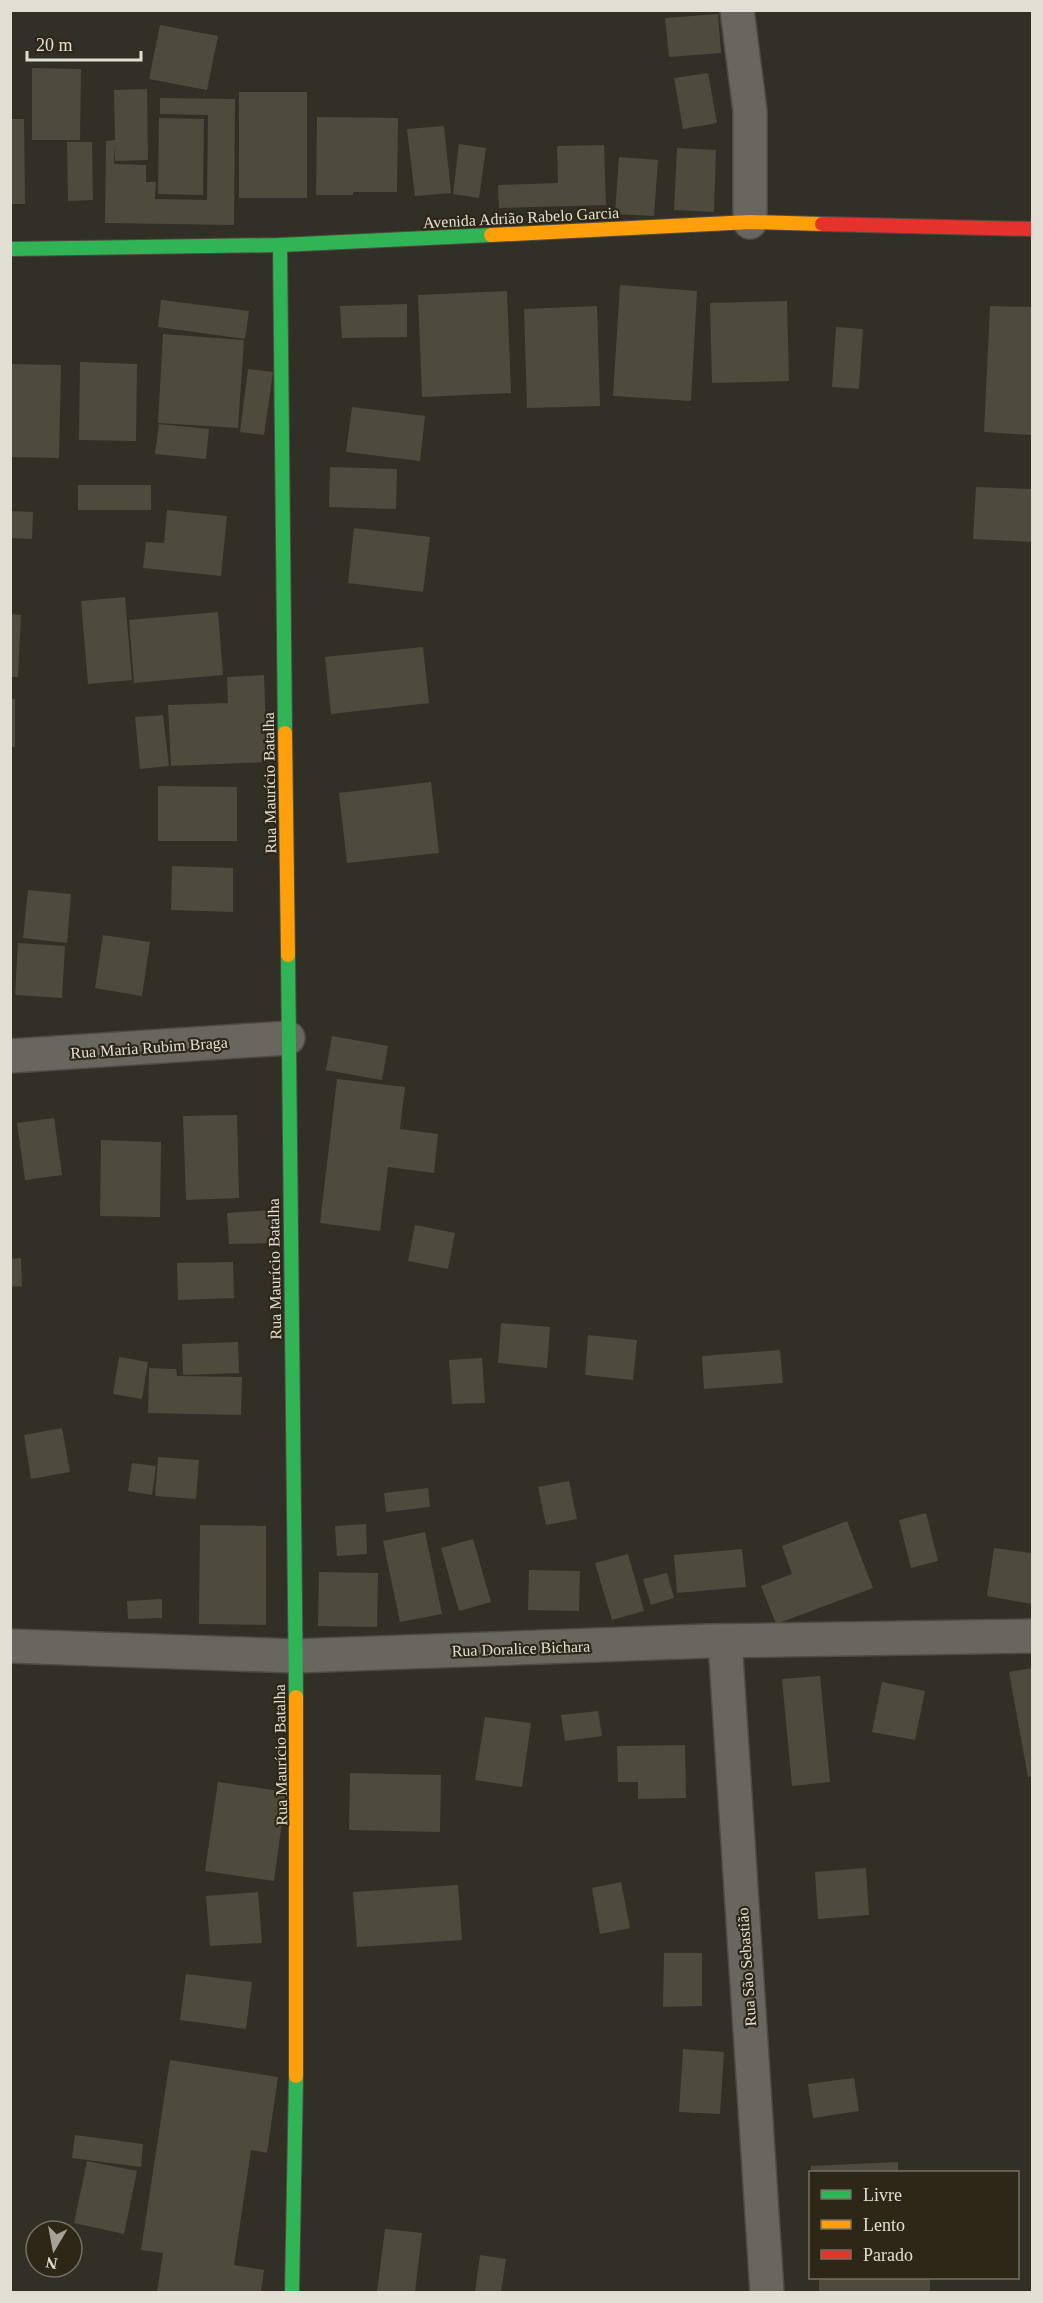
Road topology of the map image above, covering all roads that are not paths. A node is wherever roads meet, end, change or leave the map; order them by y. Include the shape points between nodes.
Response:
1 (737, 10) edge
2 (750, 222) junction
3 (1032, 229) edge
4 (280, 245) junction
5 (10, 249) edge
6 (288, 1038) junction
7 (10, 1056) edge
8 (1032, 1636) edge
9 (725, 1641) junction
10 (10, 1646) edge
11 (295, 1656) junction
12 (292, 2292) edge
13 (767, 2292) edge

1 - 2 street via 750,111
2 - 3 street, Avenida Adrião Rabelo Garcia
2 - 4 street, Avenida Adrião Rabelo Garcia
4 - 5 street, Avenida Adrião Rabelo Garcia
4 - 6 street, Rua Maurício Batalha
6 - 7 street, Rua Maria Rubim Braga
6 - 11 street, Rua Maurício Batalha
8 - 9 street, Rua Doralice Bichara
9 - 11 street, Rua Doralice Bichara
9 - 13 street, Rua São Sebastião
10 - 11 street, Rua Doralice Bichara
11 - 12 street, Rua Maurício Batalha via 297,2054

